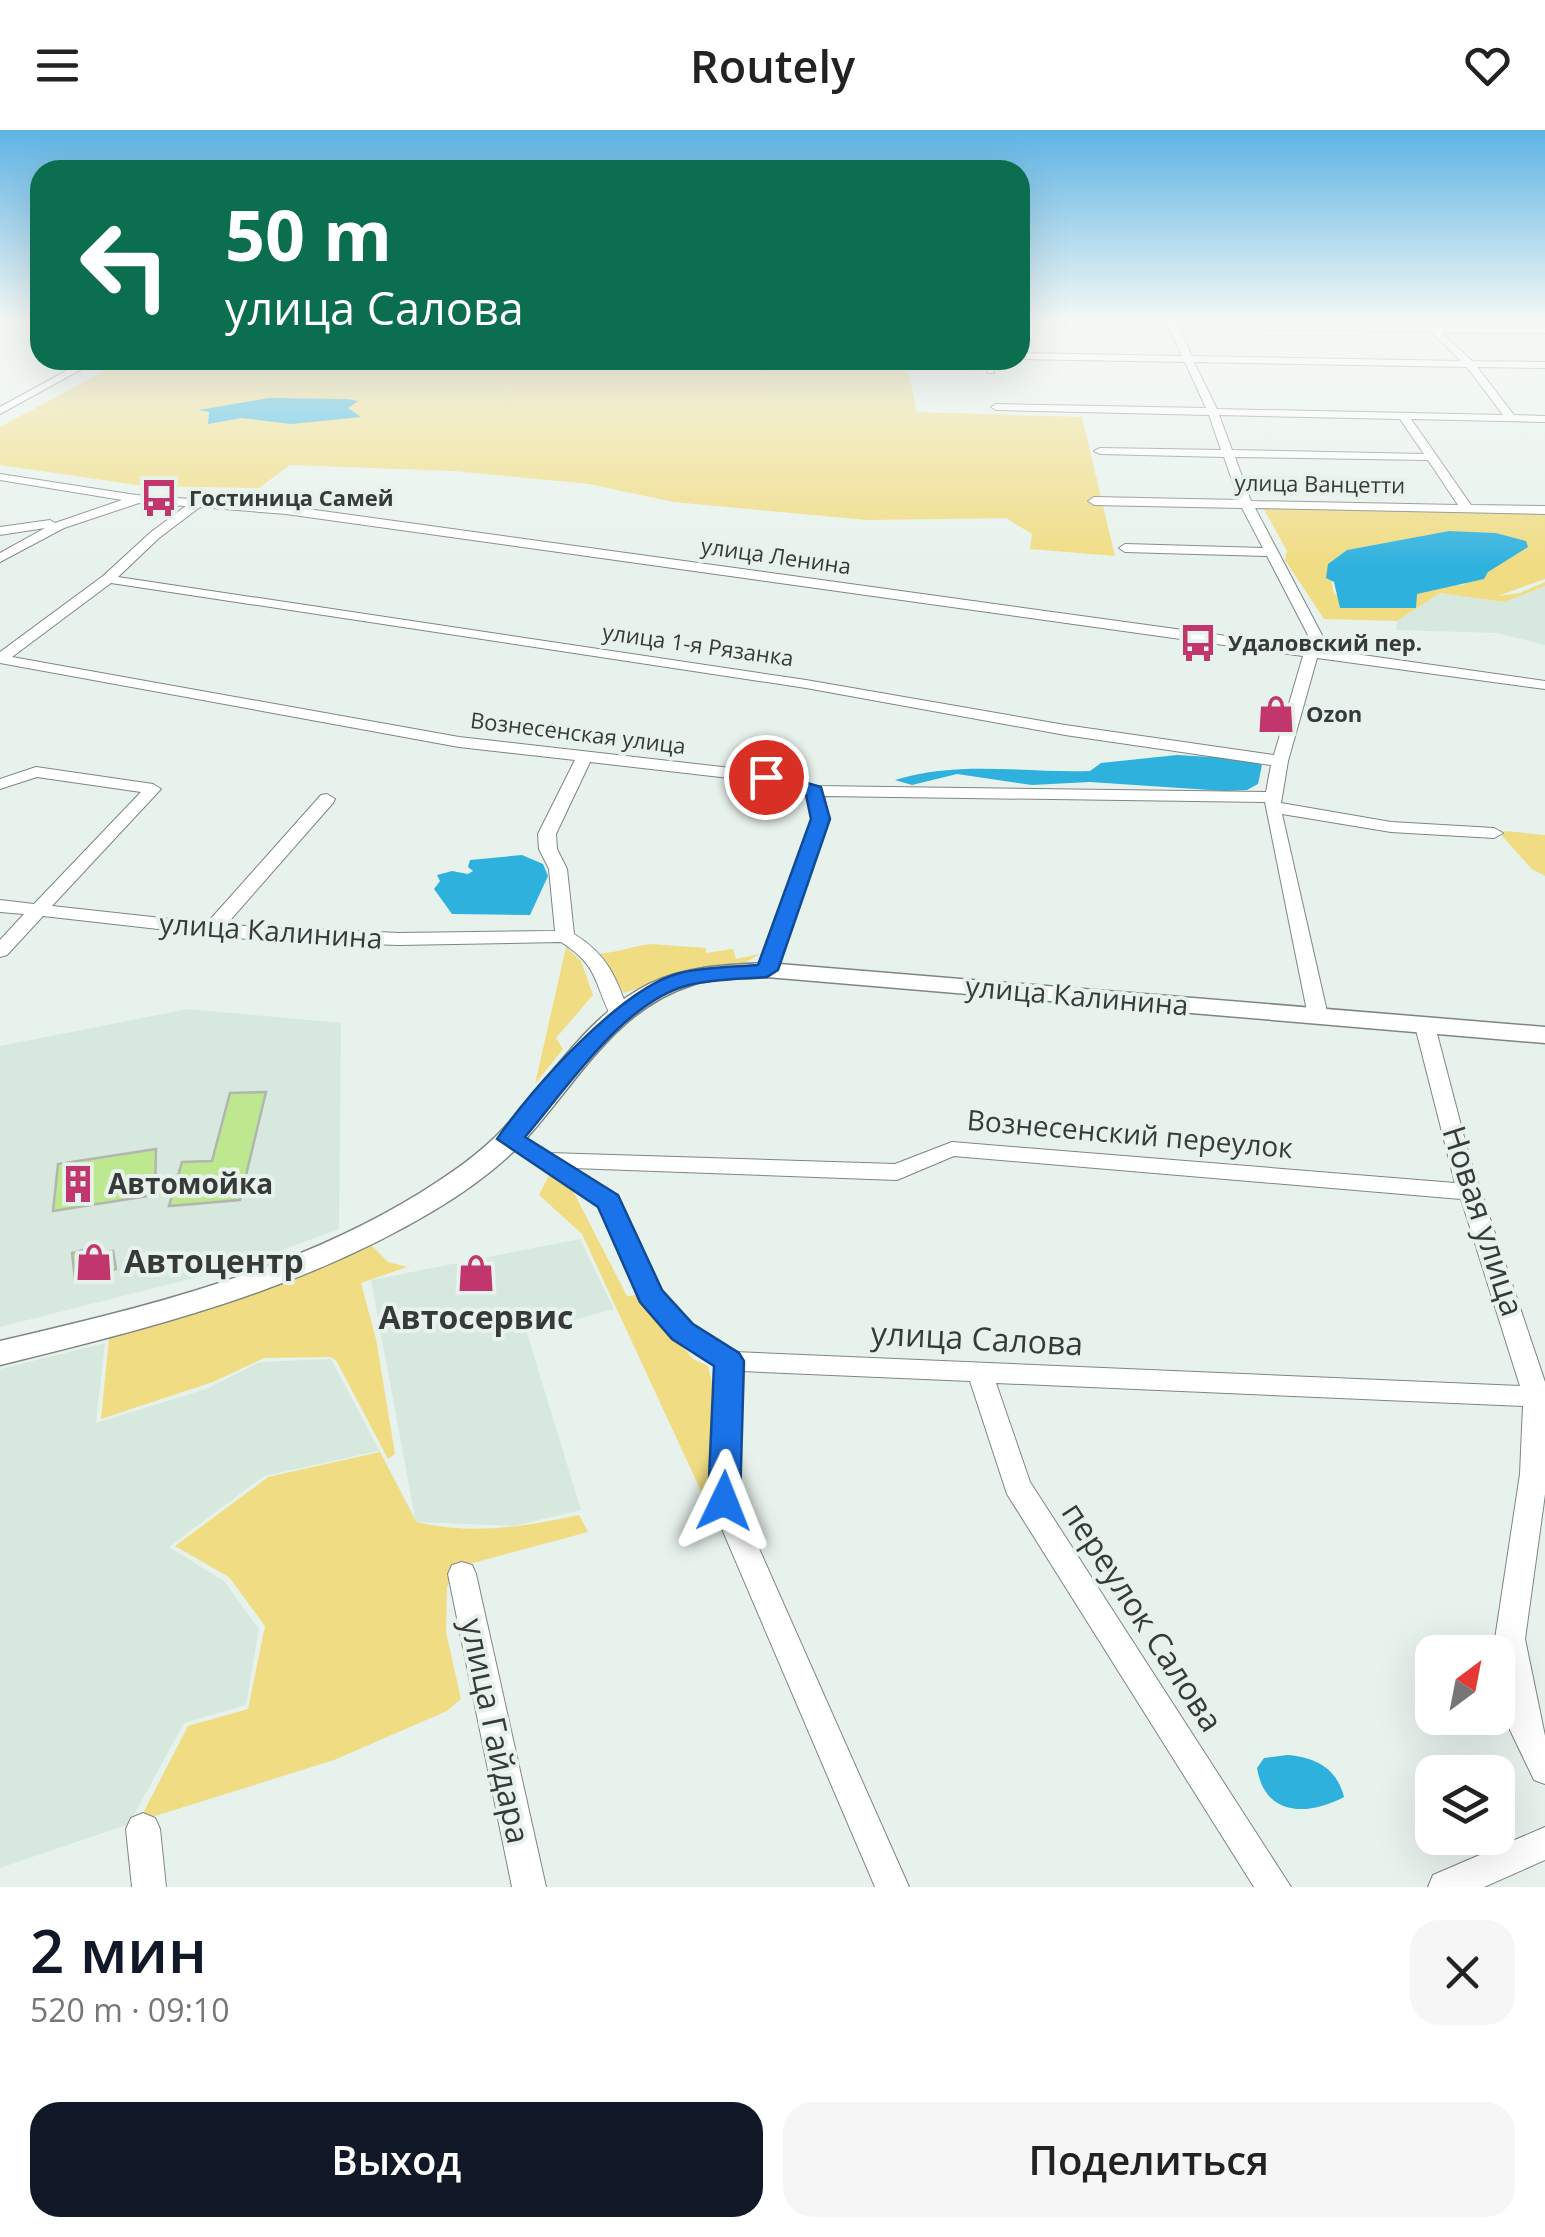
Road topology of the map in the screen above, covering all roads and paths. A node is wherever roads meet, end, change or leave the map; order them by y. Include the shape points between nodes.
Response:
1 (1209, 402) edge
2 (1499, 402) edge
3 (996, 407) dead end
4 (1213, 412) junction
5 (1404, 417) junction
6 (1511, 418) junction
7 (1545, 420) edge
8 (1100, 451) dead end
9 (1225, 454) junction
10 (1428, 457) junction
11 (0, 478) edge
12 (136, 500) junction
13 (1094, 501) dead end
14 (1246, 503) junction
15 (197, 504) junction
16 (1466, 507) junction
17 (1545, 510) edge
18 (76, 520) junction
19 (0, 531) edge
20 (1125, 548) dead end
21 (1269, 552) junction
22 (0, 558) edge
23 (108, 579) junction
24 (1314, 650) junction
25 (0, 659) edge
26 (1545, 684) edge
27 (584, 757) junction
28 (1280, 761) junction
29 (0, 784) edge
30 (815, 791) junction
31 (327, 800) dead end
32 (1274, 802) junction
33 (1494, 833) dead end
34 (0, 906) edge
35 (42, 911) junction
36 (212, 929) junction
37 (564, 936) junction
38 (0, 950) edge
39 (767, 970) junction
40 (619, 1014) junction
41 (1318, 1016) junction
42 (1425, 1026) junction
43 (1545, 1035) edge
44 (510, 1139) junction
45 (548, 1160) junction
46 (1471, 1192) junction
47 (0, 1353) edge
48 (729, 1361) junction
49 (980, 1372) junction
50 (1541, 1397) edge
51 (462, 1574) dead end
52 (1545, 1769) edge
53 (143, 1830) dead end
54 (1545, 1843) edge
55 (148, 1887) edge
56 (529, 1887) edge
57 (892, 1887) edge
58 (1274, 1887) edge
59 (1446, 1887) edge

1 - 4 street
2 - 6 street
3 - 4 street
4 - 5 street
4 - 9 street
5 - 6 street
5 - 10 street
6 - 7 street
8 - 9 street
9 - 10 street
9 - 14 street
10 - 16 street
11 - 12 street, улица Ленина
12 - 15 street, улица Ленина
12 - 18 street
13 - 14 street, улица Ванцетти
14 - 16 street, улица Ванцетти
14 - 21 street
15 - 23 street
15 - 24 street, улица Ленина via 286,510
16 - 17 street, улица Ванцетти
18 - 19 street
18 - 22 street
20 - 21 street
21 - 24 street via 1316,636
23 - 25 street
23 - 28 street, улица 1-я Рязанка
24 - 26 street, улица Ленина
24 - 28 street
25 - 27 street, Вознесенская улица via 252,708
27 - 30 street, Вознесенская улица via 766,777
27 - 37 street via 547,834 558,869
28 - 32 street
29 - 35 street via 36,772 153,789
30 - 32 street, Вознесенская улица via 1165,792
30 - 39 street via 820,819
31 - 36 street
32 - 33 street via 1391,827
32 - 41 street
34 - 35 street, улица Калинина
35 - 36 street, улица Калинина
35 - 38 street
36 - 37 street, улица Калинина via 400,939
37 - 40 street via 590,952
39 - 40 main road, улица Калинина via 684,979
39 - 41 main road, улица Калинина
40 - 44 main road, улица Калинина
41 - 42 main road, улица Калинина
42 - 43 main road, улица Калинина
42 - 46 street, Новая улица
44 - 45 street, улица Салова
44 - 47 main road, улица Калинина via 428,1201 317,1257 179,1310
45 - 46 street, Вознесенский переулок via 898,1172 952,1148
45 - 48 street, улица Салова via 609,1201 650,1295 682,1332
46 - 50 street, Новая улица
48 - 49 street, улица Салова
48 - 57 street via 724,1501
49 - 50 street, улица Салова
49 - 58 street, переулок Салова via 1017,1486
50 - 52 street, Новая улица via 1510,1639 1526,1730
51 - 56 street, улица Гайдара
53 - 55 street
54 - 59 street

